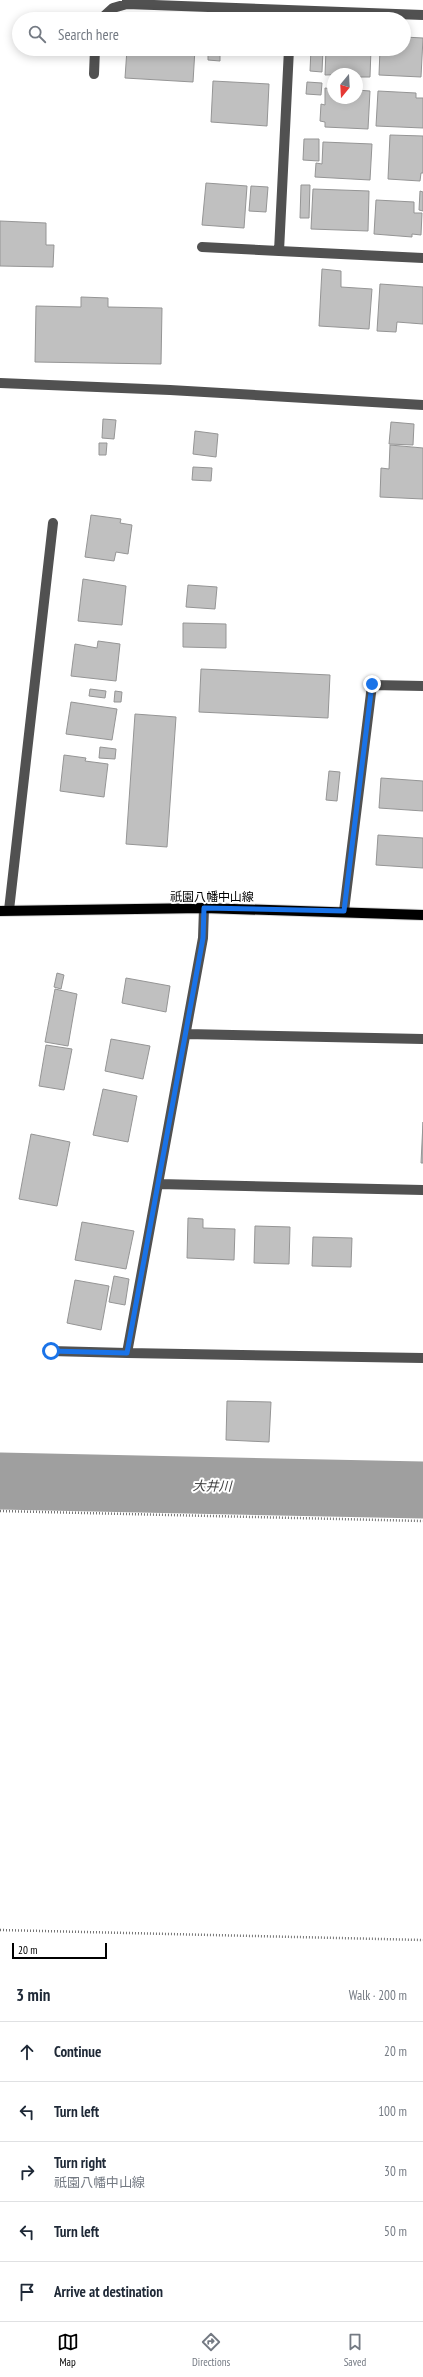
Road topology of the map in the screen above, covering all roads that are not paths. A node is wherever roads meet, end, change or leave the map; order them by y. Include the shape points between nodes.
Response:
1 (127, 2) edge
2 (109, 12) edge
3 (264, 12) edge
4 (411, 15) edge
5 (423, 15) edge
6 (95, 56) edge
7 (289, 56) edge
8 (94, 74) dead end
9 (202, 247) dead end
10 (279, 251) junction
11 (423, 258) edge
12 (0, 383) edge
13 (423, 406) edge
14 (53, 523) dead end
15 (423, 686) edge
16 (204, 908) junction
17 (5, 910) edge
18 (344, 911) junction
19 (423, 915) edge
20 (186, 1034) junction
21 (423, 1039) edge
22 (158, 1184) junction
23 (423, 1190) edge
24 (51, 1351) dead end
25 (127, 1353) junction
26 (423, 1358) edge

1 - 2 street
1 - 3 street
4 - 5 street
6 - 8 street
7 - 10 street
9 - 10 street
10 - 11 street
12 - 13 street via 170,390
14 - 17 street
15 - 18 street via 372,684
16 - 17 main road, 祇園八幡中山線
16 - 18 main road, 祇園八幡中山線
16 - 20 street via 203,938
18 - 19 main road, 祇園八幡中山線
20 - 21 street
20 - 22 street
22 - 23 street
22 - 25 street
24 - 25 street
25 - 26 street

